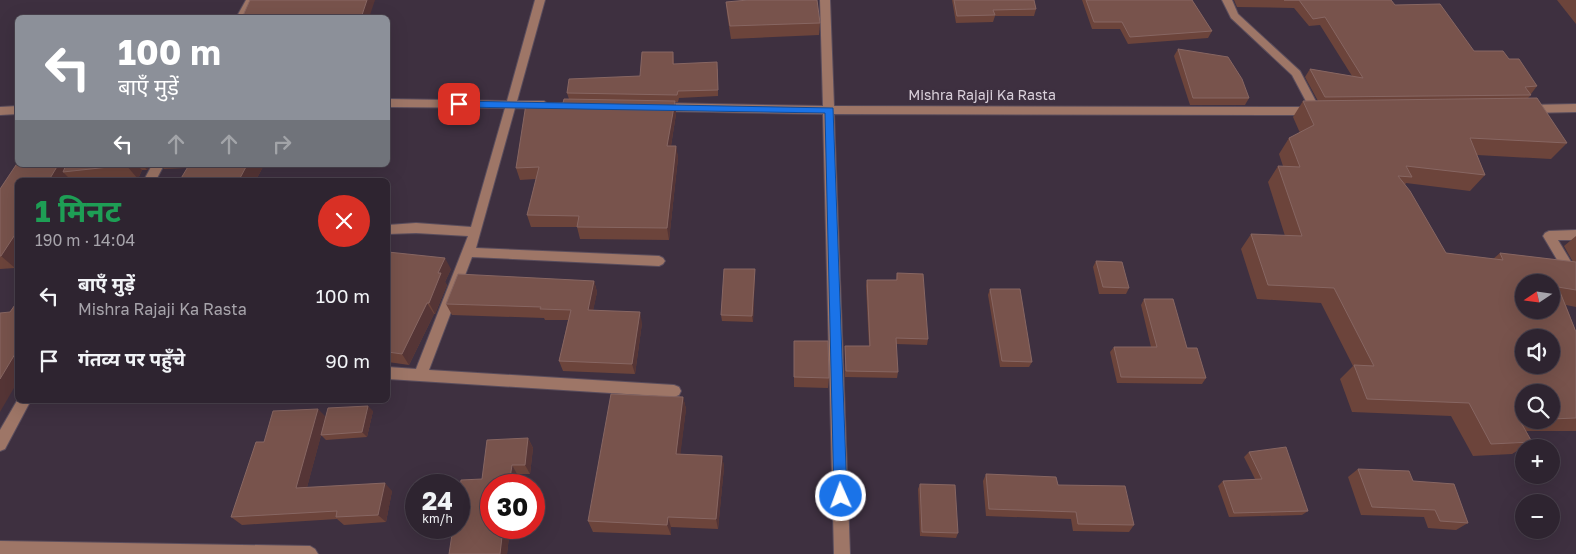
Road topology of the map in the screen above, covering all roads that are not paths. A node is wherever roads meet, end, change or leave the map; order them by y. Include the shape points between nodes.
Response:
1 (251, 0) edge
2 (540, 0) edge
3 (825, 0) edge
4 (1227, 0) edge
5 (243, 15) edge
6 (390, 103) edge
7 (513, 104) junction
8 (552, 105) edge
9 (651, 107) edge
10 (1576, 108) edge
11 (1518, 109) edge
12 (15, 110) edge
13 (829, 110) junction
14 (0, 111) edge
15 (390, 229) edge
16 (476, 232) junction
17 (1576, 235) edge
18 (468, 252) junction
19 (659, 261) dead end
20 (1576, 281) edge
21 (390, 373) edge
22 (421, 374) junction
23 (674, 391) dead end
24 (22, 403) edge
25 (0, 444) edge
26 (0, 549) edge
27 (310, 554) edge
28 (842, 554) edge

1 - 5 street
2 - 7 street
3 - 13 street
4 - 13 street, Mishra Rajaji Ka Rasta via 1234,16 1296,73 1321,111
6 - 7 street
7 - 8 street
7 - 16 street
9 - 13 street, Mishra Rajaji Ka Rasta
10 - 11 street
12 - 14 street
13 - 28 street
15 - 16 street
16 - 18 street
17 - 20 street via 1549,236
18 - 19 street
18 - 22 street
21 - 22 street
22 - 23 street
24 - 25 street
26 - 27 street

